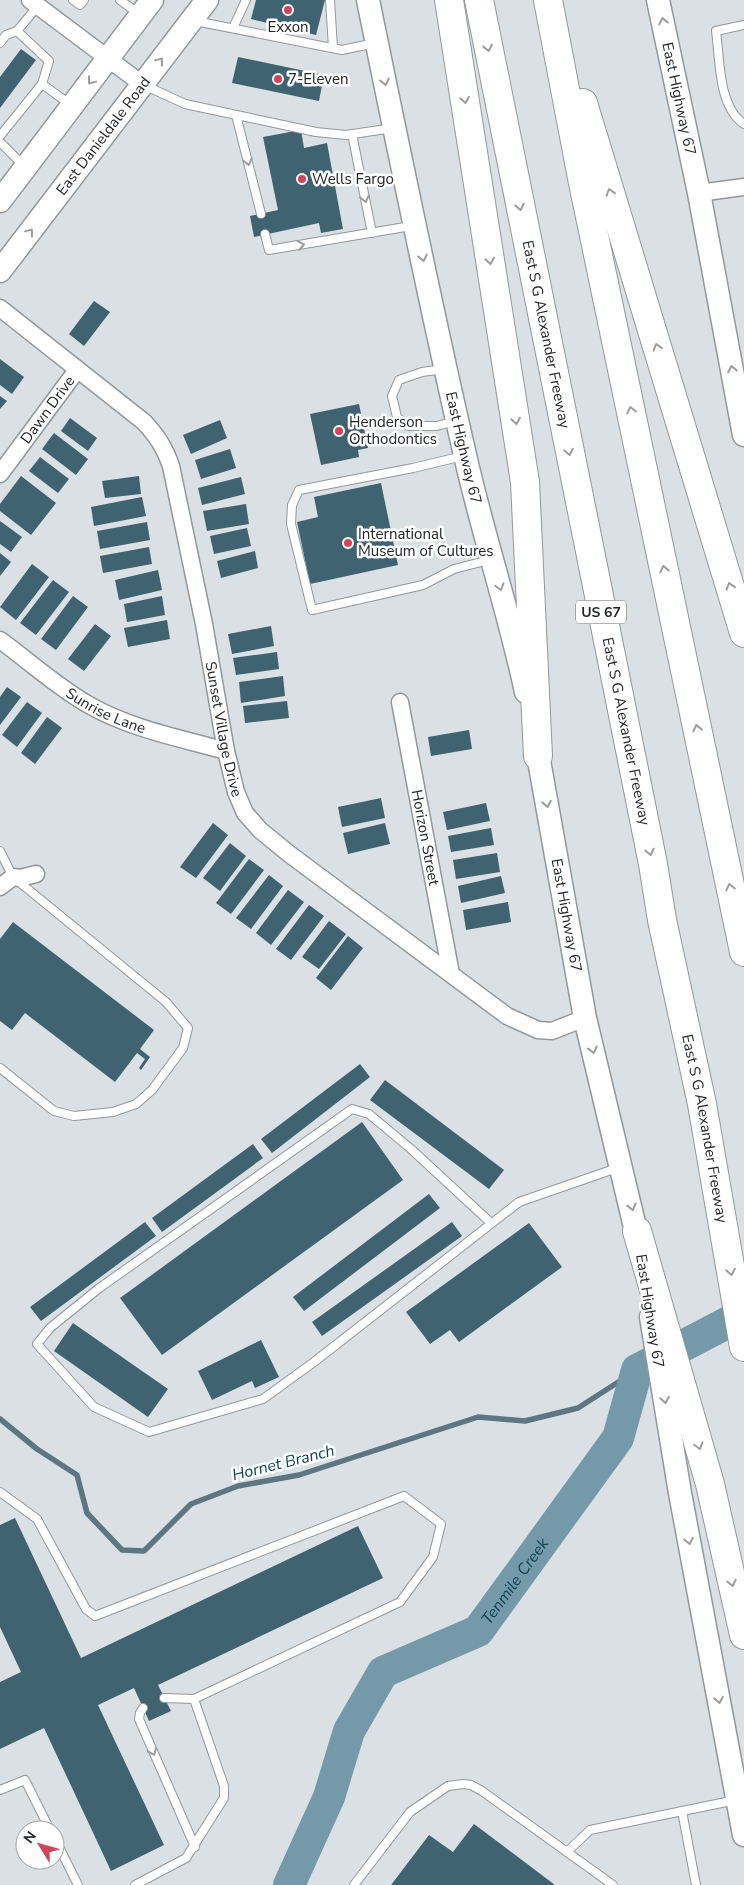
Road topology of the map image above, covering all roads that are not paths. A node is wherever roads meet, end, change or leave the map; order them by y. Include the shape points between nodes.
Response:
1 (73, 0) edge
2 (84, 0) edge
3 (120, 0) edge
4 (246, 0) edge
5 (330, 0) edge
6 (368, 0) edge
7 (449, 0) edge
8 (479, 0) edge
9 (548, 0) edge
10 (552, 0) edge
11 (658, 0) edge
12 (34, 3) edge
13 (146, 8) edge
14 (197, 9) edge
15 (744, 25) edge
16 (233, 28) junction
17 (17, 31) junction
18 (0, 43) edge
19 (377, 43) junction
20 (333, 48) junction
21 (108, 58) junction
22 (42, 84) junction
23 (142, 84) junction
24 (72, 106) junction
25 (236, 115) junction
26 (744, 124) edge
27 (395, 128) junction
28 (352, 134) junction
29 (0, 136) edge
30 (0, 142) edge
31 (25, 168) junction
32 (744, 187) edge
33 (699, 193) junction
34 (0, 201) edge
35 (260, 214) dead end
36 (416, 225) junction
37 (372, 233) junction
38 (265, 234) dead end
39 (0, 271) edge
40 (0, 308) edge
41 (446, 369) junction
42 (77, 370) junction
43 (742, 410) edge
44 (457, 421) junction
45 (744, 435) edge
46 (465, 456) junction
47 (0, 474) edge
48 (492, 560) junction
49 (744, 633) edge
50 (0, 640) edge
51 (400, 702) dead end
52 (226, 751) junction
53 (538, 756) junction
54 (0, 851) edge
55 (36, 874) dead end
56 (13, 877) junction
57 (0, 888) edge
58 (744, 952) edge
59 (451, 974) junction
60 (585, 1018) junction
61 (0, 1068) edge
62 (622, 1167) junction
63 (491, 1223) junction
64 (638, 1231) junction
65 (744, 1347) edge
66 (0, 1492) edge
67 (744, 1635) edge
68 (164, 1698) dead end
69 (194, 1699) junction
70 (143, 1708) dead end
71 (0, 1790) edge
72 (738, 1800) junction
73 (682, 1811) junction
74 (45, 1820) edge
75 (744, 1835) edge
76 (195, 1847) junction
77 (567, 1852) junction
78 (65, 1859) edge
79 (78, 1885) edge
80 (135, 1885) edge
81 (354, 1885) edge
82 (613, 1885) edge
83 (696, 1885) edge

1 - 2 lane via 80,5
3 - 13 lane
4 - 16 lane
5 - 20 lane
6 - 19 main road, East Highway 67
7 -> 53 highway via 525,482
8 -> 65 highway, East S G Alexander Freeway / US 67 via 662,920 702,1104
58 -> 9 highway via 587,202
49 -> 10 highway
33 -> 11 main road, East Highway 67
12 - 17 lane
12 - 21 street
13 - 21 main road
14 - 16 lane
23 -> 14 main road, East Danieldale Road
15 - 26 lane via 716,31 727,103
16 - 20 lane
17 - 18 lane via 6,35
17 - 22 lane via 49,61
19 - 20 lane via 342,50
19 -> 27 main road, East Highway 67
21 - 23 street
21 -> 24 main road
22 - 24 lane
22 - 29 lane
23 - 25 lane via 185,104
39 -> 23 main road, East Danieldale Road
24 - 31 main road
25 - 28 lane via 316,132
25 -> 35 lane
27 - 28 lane
27 - 36 main road, East Highway 67
28 -> 37 lane
30 - 31 lane
31 - 34 main road
32 - 33 street
43 -> 33 main road, East Highway 67
36 - 37 lane
36 -> 41 main road, East Highway 67
38 -> 37 lane via 270,250
40 - 42 street, Sunset Village Drive
41 - 44 main road, East Highway 67
41 - 44 lane via 422,372 399,380 392,396 397,417 408,426 437,426
42 - 47 street, Dawn Drive
42 - 52 street, Sunset Village Drive via 144,422 165,449 204,624
43 - 45 main road, East Highway 67
44 - 46 main road, East Highway 67
46 - 48 main road, East Highway 67
46 - 48 lane via 299,490 292,505 291,524 312,610 423,585 454,569
48 -> 53 main road, East Highway 67 via 516,642
50 - 52 street, Sunrise Lane via 89,705 144,728
51 - 59 street, Horizon Street
52 - 59 street, Sunset Village Drive via 245,813 260,830
53 -> 60 main road, East Highway 67
54 - 56 lane
55 - 56 street
56 - 57 street
56 - 61 lane via 166,1002 188,1028 183,1048 152,1090 136,1104 113,1112 74,1116 54,1111
59 - 60 street, Sunset Village Drive via 507,1016 538,1030 552,1031
60 -> 62 main road, East Highway 67
62 - 63 lane via 519,1202
62 -> 64 main road, East Highway 67
63 - 63 lane via 263,1399 149,1432 94,1407 37,1344 50,1328 98,1289 352,1110 369,1114
64 -> 67 highway via 710,1484
64 -> 72 main road, East Highway 67 via 680,1493
66 - 69 lane via 37,1519 86,1609 95,1616 404,1496 441,1524 433,1557 400,1602
68 - 69 lane
69 - 76 lane via 224,1786 224,1798
70 -> 76 lane via 139,1719
71 - 74 lane via 25,1780
72 - 73 lane
72 - 75 main road, East Highway 67
73 - 77 lane via 590,1830
73 - 83 lane
76 - 80 lane via 186,1858
77 - 81 lane via 482,1791 471,1785 448,1786 410,1812
77 - 82 lane
78 - 79 lane

